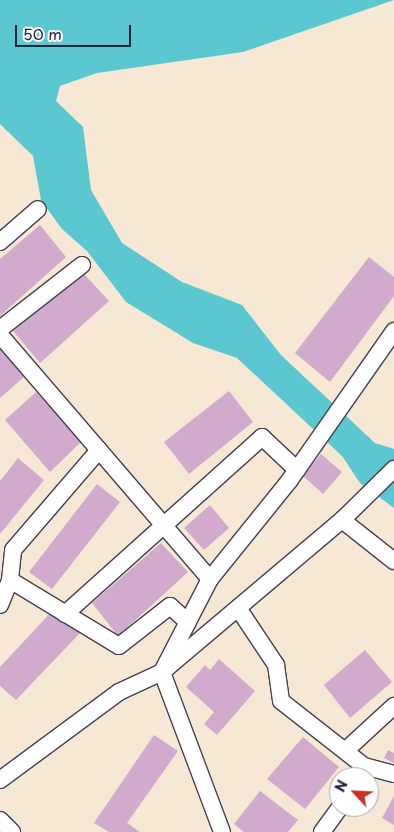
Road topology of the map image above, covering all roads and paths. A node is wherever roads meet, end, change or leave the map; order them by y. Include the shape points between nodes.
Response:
1 (38, 209) dead end
2 (0, 242) edge
3 (82, 265) dead end
4 (0, 329) edge
5 (394, 331) edge
6 (0, 335) edge
7 (99, 450) junction
8 (394, 468) edge
9 (297, 470) junction
10 (345, 517) junction
11 (161, 528) junction
12 (394, 561) edge
13 (210, 579) junction
14 (10, 580) junction
15 (0, 605) edge
16 (238, 608) junction
17 (65, 614) junction
18 (188, 622) junction
19 (162, 672) junction
20 (394, 706) edge
21 (345, 751) junction
22 (7, 766) edge
23 (360, 767) edge
24 (379, 773) edge
25 (394, 774) edge
26 (0, 780) edge
27 (333, 817) edge
28 (0, 820) edge
29 (12, 832) edge
30 (222, 832) edge
31 (322, 832) edge

1 - 2 street
3 - 4 street
5 - 9 street
6 - 7 street
7 - 11 street
7 - 14 street via 13,550
8 - 10 street
9 - 11 street via 262,437
9 - 13 street
10 - 12 street
10 - 16 street
11 - 13 street
11 - 17 street
13 - 18 street
14 - 15 street
14 - 17 street
16 - 19 street
16 - 21 street via 276,664 281,700
17 - 18 street via 119,646 170,606
18 - 19 street
19 - 22 street via 119,692
19 - 30 street
20 - 21 street
21 - 23 street
22 - 26 street
24 - 25 street
27 - 31 street
28 - 29 street

